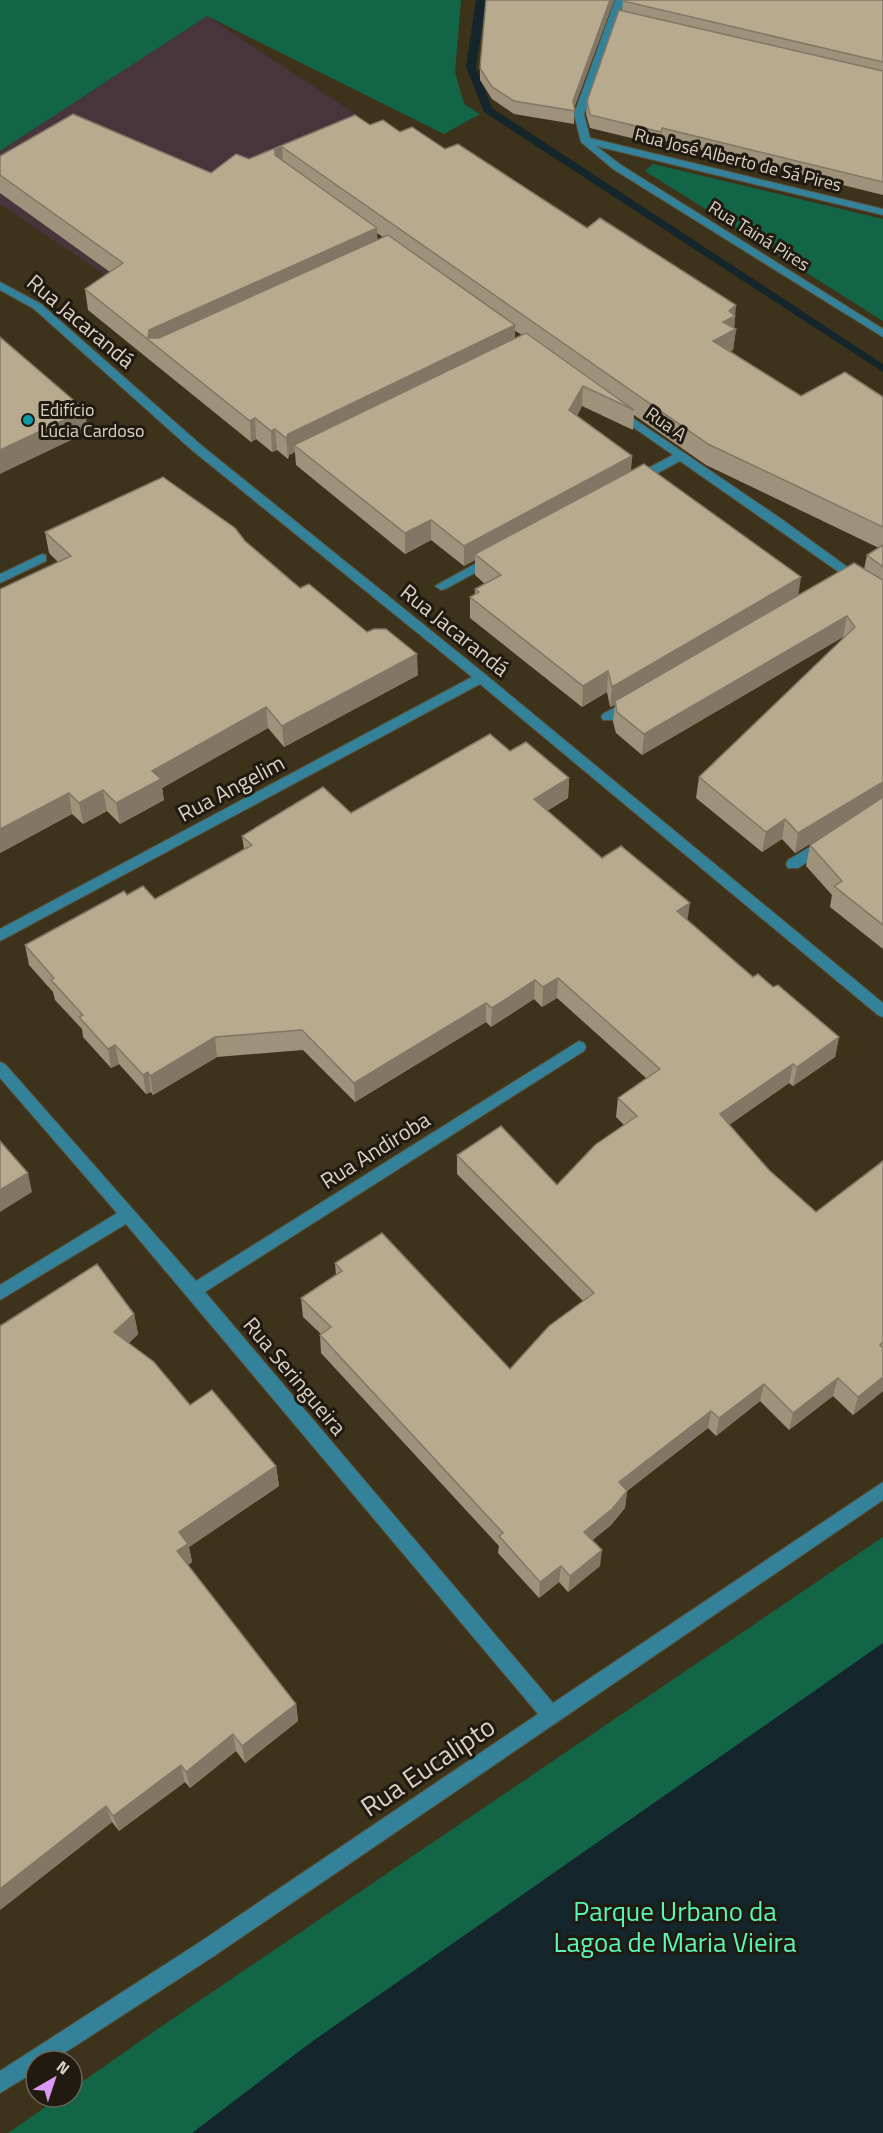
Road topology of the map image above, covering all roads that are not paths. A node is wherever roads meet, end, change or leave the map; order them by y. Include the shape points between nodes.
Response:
1 (620, 0) edge
2 (615, 17) junction
3 (626, 20) edge
4 (585, 140) junction
5 (617, 167) joint
6 (883, 212) edge
7 (0, 285) edge
8 (883, 334) edge
9 (603, 402) edge
10 (680, 456) junction
11 (624, 486) edge
12 (502, 552) edge
13 (42, 558) dead end
14 (0, 579) edge
15 (441, 586) dead end
16 (883, 599) edge
17 (481, 678) junction
18 (639, 699) edge
19 (608, 717) dead end
20 (833, 838) edge
21 (793, 864) dead end
22 (0, 936) edge
23 (883, 1011) edge
24 (579, 1047) dead end
25 (0, 1068) edge
26 (126, 1216) junction
27 (194, 1291) junction
28 (0, 1293) edge
29 (883, 1490) edge
30 (552, 1716) junction
31 (0, 2083) edge

1 - 2 street
2 - 3 street
2 - 4 street via 579,114
4 - 5 street, Rua José Alberto de Sá Pires
4 - 6 street, Rua José Alberto de Sá Pires
5 - 8 street, Rua Tainá Pires
7 - 17 street, Rua Jacarandá via 37,306 197,448
9 - 10 street, Rua A
10 - 11 street
10 - 16 street, Rua A via 777,521 845,578
12 - 15 street
13 - 14 street
17 - 22 street, Rua Angelim
17 - 23 street, Rua Jacarandá
18 - 19 street
20 - 21 street
24 - 27 street, Rua Andiroba
25 - 26 street, Rua Seringueira
26 - 27 street, Rua Seringueira
26 - 28 street
27 - 30 street, Rua Seringueira
29 - 30 street, Rua Eucalipto
30 - 31 street, Rua Eucalipto via 207,1949

